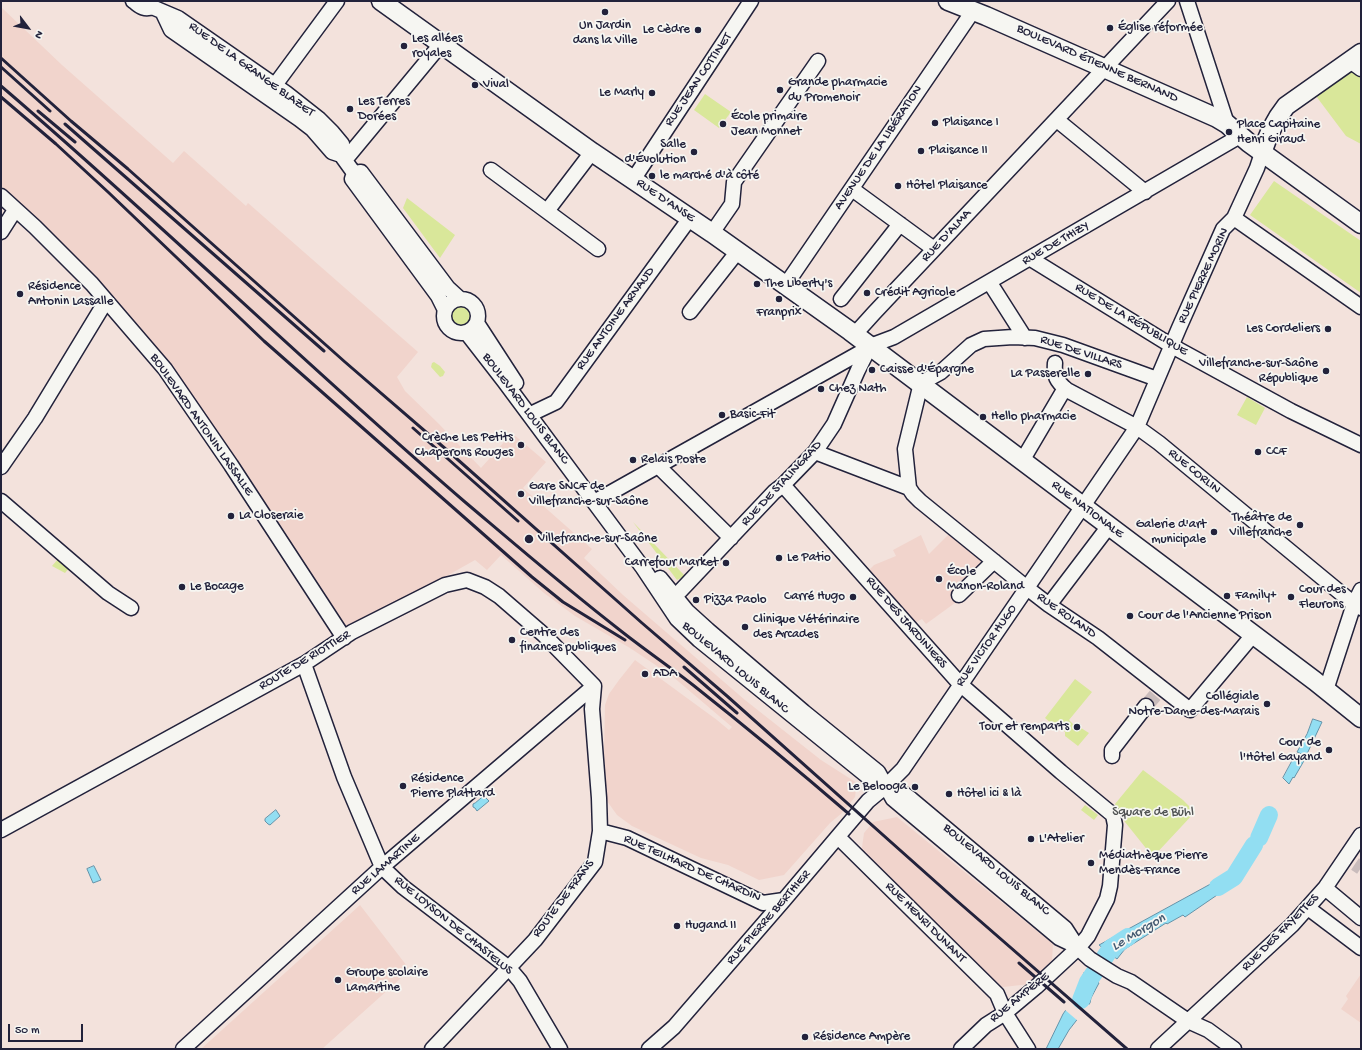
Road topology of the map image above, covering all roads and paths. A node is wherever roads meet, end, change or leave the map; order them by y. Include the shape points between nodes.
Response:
1 (133, 1) edge
2 (337, 1) edge
3 (381, 1) edge
4 (948, 1) edge
5 (1168, 1) edge
6 (1187, 1) edge
7 (746, 4) edge
8 (156, 7) edge
9 (973, 11) junction
10 (442, 43) junction
11 (818, 61) dead end
12 (1357, 61) edge
13 (1106, 68) junction
14 (275, 85) junction
15 (1057, 120) junction
16 (1227, 124) junction
17 (1240, 136) junction
18 (592, 152) junction
19 (1262, 152) junction
20 (343, 157) junction
21 (491, 170) dead end
22 (354, 172) junction
23 (633, 180) junction
24 (852, 189) junction
25 (1145, 192) junction
26 (1, 196) edge
27 (16, 210) junction
28 (547, 211) junction
29 (690, 218) junction
30 (1234, 218) junction
31 (900, 224) junction
32 (1361, 224) edge
33 (1, 232) edge
34 (712, 233) junction
35 (598, 249) dead end
36 (934, 249) junction
37 (738, 251) junction
38 (1030, 259) junction
39 (990, 283) junction
40 (785, 286) junction
41 (460, 299) junction
42 (841, 299) dead end
43 (106, 301) junction
44 (1361, 307) edge
45 (445, 310) junction
46 (690, 312) dead end
47 (472, 328) junction
48 (855, 334) junction
49 (1025, 338) junction
50 (870, 346) junction
51 (1172, 346) junction
52 (1055, 363) dead end
53 (1157, 380) junction
54 (921, 383) junction
55 (1065, 388) junction
56 (535, 412) junction
57 (1137, 427) junction
58 (1361, 445) edge
59 (815, 452) junction
60 (1022, 461) junction
61 (658, 466) junction
62 (1, 467) edge
63 (783, 485) junction
64 (909, 488) junction
65 (597, 501) junction
66 (1, 502) edge
67 (1083, 507) junction
68 (1109, 526) junction
69 (731, 538) junction
70 (994, 561) junction
71 (1027, 588) junction
72 (1361, 590) edge
73 (959, 595) dead end
74 (671, 601) junction
75 (1049, 605) junction
76 (1358, 606) edge
77 (131, 608) dead end
78 (1253, 635) junction
79 (344, 638) junction
80 (304, 664) junction
81 (960, 684) junction
82 (594, 686) junction
83 (1326, 690) junction
84 (1146, 706) tunnel mouth
85 (1361, 718) edge
86 (1112, 756) dead end
87 (886, 786) junction
88 (1, 830) edge
89 (600, 831) junction
90 (838, 837) junction
91 (1360, 837) edge
92 (382, 867) junction
93 (1325, 888) junction
94 (784, 900) junction
95 (1308, 908) junction
96 (1361, 918) edge
97 (1078, 948) junction
98 (1361, 948) edge
99 (509, 968) junction
100 (1004, 1013) junction
101 (1188, 1021) junction
102 (183, 1049) edge
103 (432, 1049) edge
104 (560, 1049) edge
105 (649, 1049) edge
106 (962, 1049) edge
107 (1028, 1049) edge
108 (1158, 1049) edge
109 (1234, 1049) edge

1 - 8 street, RUE DE LA GRANGE BLAZET via 144,8
2 - 14 street
3 - 10 main road, RUE D'ANSE
4 - 9 main road, BOULEVARD ÉTIENNE BERNAND
5 - 13 street, RUE D'ALMA
6 - 16 street
7 - 23 street, RUE JEAN COTTINET
8 - 14 street, RUE DE LA GRANGE BLAZET via 178,18
8 - 20 street, RUE DE LA GRANGE BLAZET via 171,30 299,119 312,129 332,152
9 - 13 main road, BOULEVARD ÉTIENNE BERNAND
9 - 24 street, AVENUE DE LA LIBÉRATION
10 - 18 main road, RUE D'ANSE
10 - 20 street via 381,108
11 - 34 street via 734,182 732,204
12 - 19 main road via 1286,106 1272,126
13 - 15 street, RUE D'ALMA
13 - 16 main road, BOULEVARD ÉTIENNE BERNAND
14 - 20 street, RUE DE LA GRANGE BLAZET via 332,132 342,144
15 - 25 street
15 - 36 street, RUE D'ALMA
16 - 17 main road, BOULEVARD ÉTIENNE BERNAND
17 - 19 main road, BOULEVARD ÉTIENNE BERNAND
17 - 25 street, RUE DE THIZY
18 - 23 main road, RUE D'ANSE
18 - 28 street
19 - 30 street, RUE PIERRE MORIN
19 - 32 main road, BOULEVARD ÉTIENNE BERNAND
20 - 22 street, RUE DE LA GRANGE BLAZET
21 - 28 street
22 - 41 street, RUE DE LA GRANGE BLAZET via 361,172 367,179 448,288
22 - 45 street, RUE DE LA GRANGE BLAZET via 352,179 438,296
23 - 29 main road, RUE D'ANSE
24 - 31 street
24 - 40 street, AVENUE DE LA LIBÉRATION
25 - 38 street, RUE DE THIZY
26 - 27 street, BOULEVARD ANTONIN LASSALLE
27 - 33 street
27 - 43 street, BOULEVARD ANTONIN LASSALLE via 92,284
28 - 35 street
29 - 34 main road, RUE D'ANSE
29 - 56 street, RUE ANTOINE ARNAUD via 556,402
30 - 44 street
30 - 51 street, RUE PIERRE MORIN via 1223,229
31 - 36 street
31 - 42 street
34 - 37 main road, RUE D'ANSE
36 - 48 street, RUE D'ALMA
37 - 40 main road, RUE D'ANSE
37 - 46 street
38 - 39 street, RUE DE THIZY
38 - 51 street, RUE DE LA RÉPUBLIQUE
39 - 49 street
39 - 50 street, RUE DE THIZY via 894,337
40 - 48 main road, RUE D'ANSE
41 - 45 street via 453,301
41 - 47 street via 470,301 476,307 478,315
43 - 62 street via 35,418
43 - 79 street, BOULEVARD ANTONIN LASSALLE via 164,369 231,465
45 - 47 street via 448,327 458,332
47 - 56 street, BOULEVARD LOUIS BLANC
47 - 65 street, BOULEVARD LOUIS BLANC via 504,381
48 - 50 main road, RUE D'ANSE
49 - 53 street, RUE DE VILLARS via 1063,345
49 - 54 street, RUE DE VILLARS via 984,339 971,345 941,372
50 - 54 main road, RUE NATIONALE
50 - 59 street, RUE DE STALINGRAD via 834,424
50 - 61 street, RUE DE THIZY
51 - 53 street, RUE PIERRE MORIN
51 - 58 street, RUE DE LA RÉPUBLIQUE via 1291,411
52 - 55 street via 1054,373
53 - 57 street, RUE VICTOR HUGO
54 - 60 main road, RUE NATIONALE
54 - 64 street via 905,448
55 - 57 street, RUE CORLIN
55 - 60 street
56 - 65 street, BOULEVARD LOUIS BLANC
57 - 67 street, RUE VICTOR HUGO
57 - 76 street, RUE CORLIN
59 - 63 street, RUE DE STALINGRAD
59 - 64 street
60 - 67 main road, RUE NATIONALE
61 - 65 street, RUE DE THIZY
61 - 69 street
63 - 69 street, RUE DE STALINGRAD
63 - 81 street, RUE DES JARDINIERS
64 - 70 street, RUE ROLAND via 920,501
65 - 74 street, BOULEVARD LOUIS BLANC via 650,568
66 - 77 street via 108,593
67 - 68 main road, RUE NATIONALE
67 - 71 street, RUE VICTOR HUGO
68 - 75 street
68 - 78 main road, RUE NATIONALE
69 - 74 street, RUE DE STALINGRAD
70 - 71 street, RUE ROLAND
70 - 73 street
71 - 75 street, RUE ROLAND
71 - 81 street, RUE VICTOR HUGO
72 - 76 street
74 - 87 street, BOULEVARD LOUIS BLANC via 687,611 878,772
75 - 78 street, RUE ROLAND via 1098,638 1159,690 1190,710
76 - 83 street
78 - 83 main road, RUE NATIONALE
79 - 80 street, ROUTE DE RIOTTIER
79 - 82 street, ROUTE DE RIOTTIER via 445,585 467,580 499,596 544,635
80 - 88 street, ROUTE DE RIOTTIER
80 - 92 street, RUE LOYSON DE CHASTELUS via 344,777
81 - 87 street, RUE VICTOR HUGO via 902,771
81 - 97 street, RUE DES JARDINIERS via 1113,815 1116,826 1107,899 1093,928
82 - 89 street, ROUTE DE FRANS via 592,709
82 - 92 street, RUE LAMARTINE
83 - 85 main road, RUE NATIONALE
84 - 86 street via 1112,750
87 - 90 street, RUE PIERRE BERTHIER via 868,801
87 - 97 street, BOULEVARD LOUIS BLANC via 900,791 1065,928
89 - 94 street, RUE TEILHARD DE CHARDIN via 627,838 763,903
89 - 99 street, ROUTE DE FRANS via 595,862 535,940
90 - 94 street, RUE PIERRE BERTHIER
90 - 100 street, RUE HENRI DUNANT via 997,994
91 - 93 street, RUE DES FAYETTES via 1351,860
92 - 99 street, RUE LOYSON DE CHASTELUS
92 - 102 street, RUE LAMARTINE
93 - 95 street, RUE DES FAYETTES
93 - 96 street
94 - 105 street, RUE PIERRE BERTHIER via 674,1027
95 - 98 street
95 - 101 street, RUE DES FAYETTES
97 - 100 street, RUE AMPÈRE
97 - 101 street, BOULEVARD LOUIS BLANC via 1090,959 1131,982
99 - 103 street, ROUTE DE FRANS
99 - 104 street, RUE LOYSON DE CHASTELUS
100 - 106 street, RUE AMPÈRE via 986,1025
100 - 107 street, RUE HENRI DUNANT
101 - 108 street, RUE DES FAYETTES
101 - 109 street, BOULEVARD LOUIS BLANC via 1208,1030

